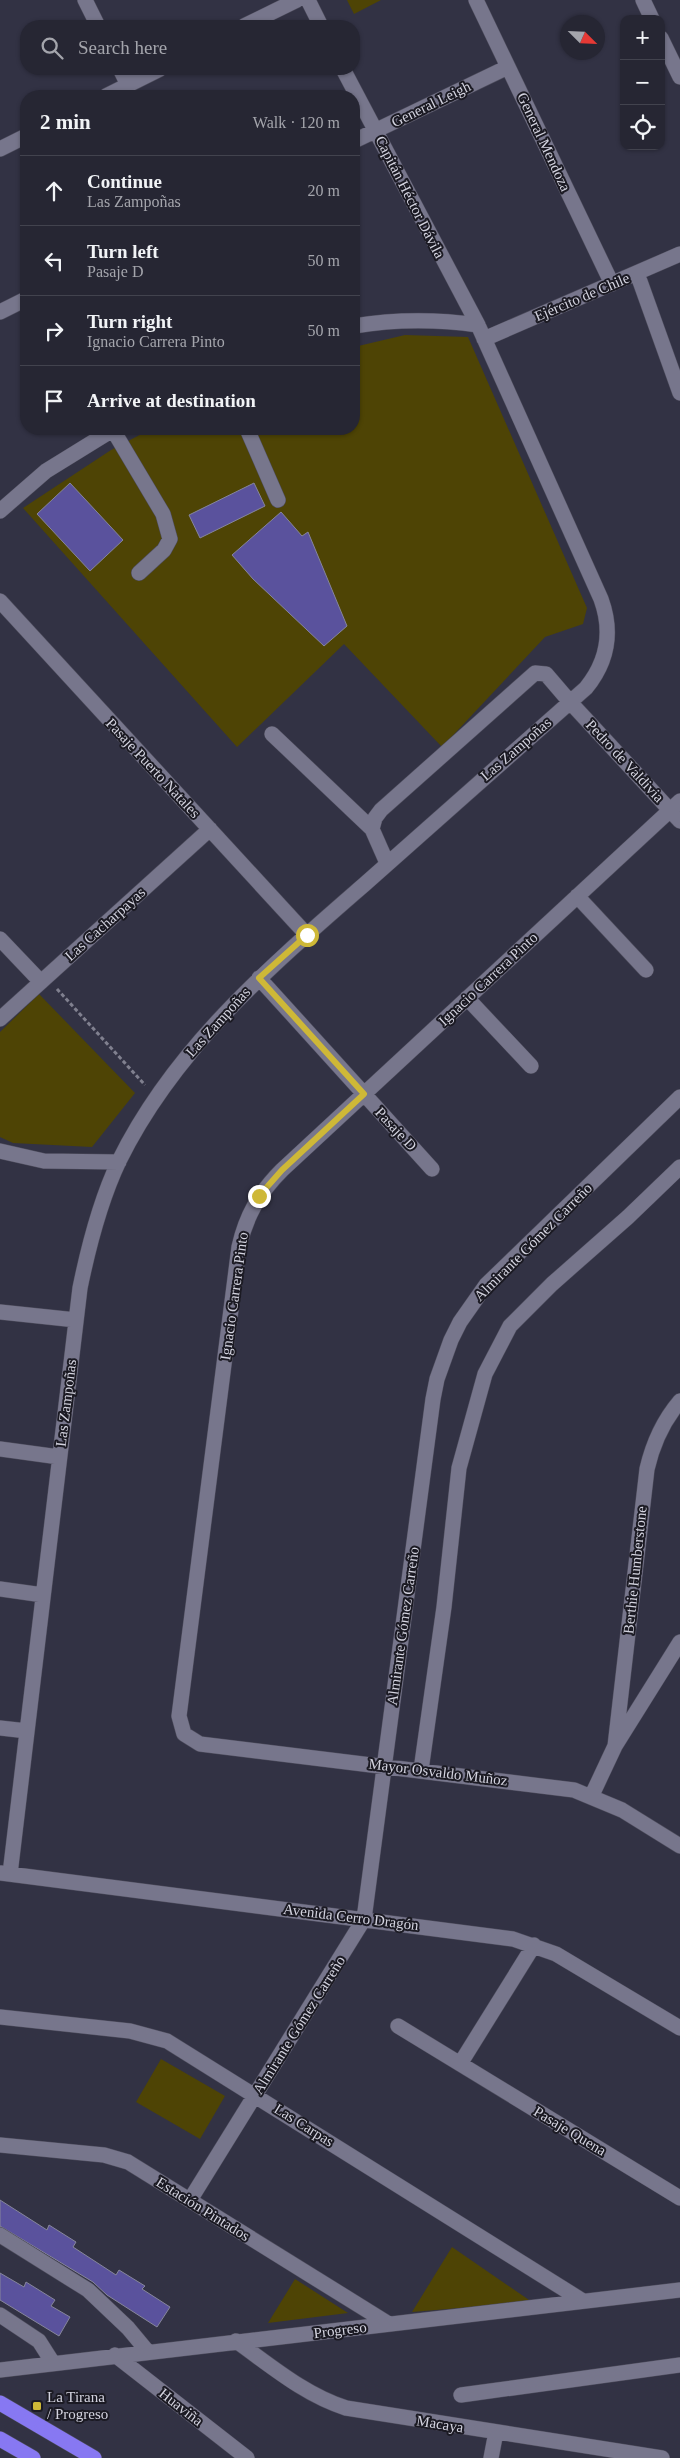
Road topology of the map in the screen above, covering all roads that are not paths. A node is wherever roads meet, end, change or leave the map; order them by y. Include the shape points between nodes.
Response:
1 (85, 0) edge
2 (296, 0) edge
3 (308, 0) edge
4 (476, 0) edge
5 (643, 0) edge
6 (650, 15) edge
7 (95, 20) edge
8 (256, 20) edge
9 (318, 20) edge
10 (665, 46) edge
11 (508, 67) junction
12 (123, 75) edge
13 (148, 75) edge
14 (346, 75) edge
15 (680, 77) edge
16 (128, 85) junction
17 (118, 90) edge
18 (354, 90) edge
19 (360, 100) edge
20 (376, 130) junction
21 (360, 138) edge
22 (20, 139) edge
23 (0, 149) edge
24 (680, 254) edge
25 (636, 273) junction
26 (612, 284) junction
27 (20, 302) edge
28 (0, 312) edge
29 (360, 325) edge
30 (478, 325) junction
31 (484, 339) junction
32 (675, 364) edge
33 (680, 393) edge
34 (105, 435) edge
35 (117, 435) edge
36 (250, 435) edge
37 (278, 500) dead end
38 (0, 511) edge
39 (138, 573) dead end
40 (0, 602) edge
41 (570, 702) junction
42 (272, 734) dead end
43 (677, 811) edge
44 (372, 829) junction
45 (210, 830) junction
46 (387, 863) junction
47 (577, 896) junction
48 (307, 935) junction
49 (0, 939) edge
50 (646, 970) dead end
51 (259, 978) junction
52 (43, 980) junction
53 (467, 998) junction
54 (0, 1019) edge
55 (530, 1066) dead end
56 (364, 1094) junction
57 (680, 1097) edge
58 (0, 1151) edge
59 (119, 1162) junction
60 (680, 1167) edge
61 (432, 1169) dead end
62 (0, 1312) edge
63 (76, 1320) junction
64 (680, 1401) edge
65 (0, 1449) edge
66 (59, 1457) junction
67 (0, 1589) edge
68 (43, 1595) junction
69 (680, 1642) edge
70 (0, 1728) edge
71 (27, 1732) junction
72 (184, 1734) joint
73 (615, 1746) junction
74 (385, 1766) junction
75 (421, 1770) junction
76 (592, 1795) junction
77 (680, 1846) edge
78 (5, 1873) edge
79 (364, 1919) junction
80 (534, 1945) junction
81 (0, 2017) edge
82 (398, 2026) dead end
83 (680, 2028) edge
84 (460, 2064) junction
85 (255, 2094) junction
86 (0, 2145) edge
87 (680, 2198) edge
88 (190, 2200) junction
89 (0, 2235) edge
90 (680, 2290) edge
91 (583, 2301) junction
92 (0, 2315) edge
93 (389, 2324) junction
94 (236, 2342) junction
95 (148, 2352) junction
96 (115, 2355) junction
97 (53, 2363) junction
98 (680, 2365) edge
99 (0, 2370) edge
100 (461, 2395) dead end
101 (0, 2403) edge
102 (496, 2432) junction
103 (0, 2438) edge
104 (32, 2458) edge
105 (94, 2458) edge
106 (247, 2458) edge
107 (491, 2458) edge
108 (662, 2458) edge

1 - 7 street
2 - 8 street
3 - 9 street
4 - 11 street, General Mendoza
5 - 6 street
10 - 15 street
11 - 20 street, General Leigh
11 - 26 street, General Mendoza
12 - 16 street
13 - 16 street
14 - 18 street, Capitán Héctor Dávila
16 - 17 street
19 - 20 street, Capitán Héctor Dávila
20 - 21 street, General Leigh
20 - 30 street, Capitán Héctor Dávila
22 - 23 street
24 - 25 street, Ejército de Chile
25 - 26 street, Ejército de Chile
25 - 32 street
26 - 31 street, Ejército de Chile
27 - 28 street
29 - 30 street via 425,320
30 - 31 street, Las Zampoñas
31 - 41 street, Las Zampoñas via 606,613 608,644 602,662 594,678
32 - 33 street
34 - 38 street via 46,472
35 - 39 street via 163,514 170,540 164,550
36 - 37 street
40 - 45 street, Pasaje Puerto Natales
41 - 43 street, Pedro de Valdivia
41 - 44 street, Pedro de Valdivia via 546,674 535,673 381,810
41 - 46 street, Las Zampoñas
42 - 44 street
43 - 47 street, Ignacio Carrera Pinto
44 - 46 street
45 - 48 street, Pasaje Puerto Natales
45 - 52 street, Las Cacharpayas
46 - 48 street, Las Zampoñas
47 - 50 street
47 - 53 street, Ignacio Carrera Pinto
48 - 51 street, Las Zampoñas
49 - 52 street
51 - 56 street, Pasaje D
51 - 59 street, Las Zampoñas via 208,1031 156,1097
52 - 54 street, Las Cacharpayas
53 - 55 street
53 - 56 street, Ignacio Carrera Pinto
56 - 61 street, Pasaje D
56 - 72 street, Ignacio Carrera Pinto via 270,1182 255,1203 244,1228 179,1716
57 - 74 street, Almirante Gómez Carreño via 486,1285 451,1340 433,1399
58 - 59 street via 44,1160
59 - 63 street, Las Zampoñas via 95,1224
60 - 75 street via 510,1326 486,1374 459,1468
62 - 63 street
63 - 66 street, Las Zampoñas
64 - 73 street, Berthie Humberstone via 660,1430 647,1469
65 - 66 street
66 - 68 street, Las Zampoñas
67 - 68 street
68 - 71 street, Las Zampoñas
69 - 73 street, Berthie Humberstone
70 - 71 street
71 - 78 street, Las Zampoñas
72 - 74 street, Mayor Osvaldo Muñoz via 200,1744
73 - 76 street, Berthie Humberstone
74 - 75 street, Mayor Osvaldo Muñoz
74 - 79 street, Almirante Gómez Carreño
75 - 76 street, Mayor Osvaldo Muñoz via 556,1786
76 - 77 street, Mayor Osvaldo Muñoz
78 - 79 street, Avenida Cerro Dragón
79 - 80 street, Avenida Cerro Dragón via 491,1935
79 - 85 street, Almirante Gómez Carreño
80 - 83 street, Avenida Cerro Dragón via 577,1966
80 - 84 street
81 - 85 street, Las Carpas via 157,2036
82 - 84 street, Pasaje Quena
84 - 87 street, Pasaje Quena
85 - 88 street, Almirante Gómez Carreño
85 - 91 street, Las Carpas
86 - 88 street, Estación Pintados via 116,2157
88 - 93 street, Estación Pintados
89 - 95 street via 88,2290
90 - 91 street, Progreso
91 - 93 street, Progreso
92 - 97 street via 39,2342
93 - 94 street, Progreso
94 - 95 street, Progreso
94 - 102 street, Macaya via 304,2389 331,2403 360,2411
95 - 96 street, Progreso
96 - 97 street, Progreso
96 - 106 street, Huaviña
97 - 99 street, Progreso
98 - 100 street
101 - 105 highway
102 - 107 street
102 - 108 street, Macaya
103 - 104 highway

